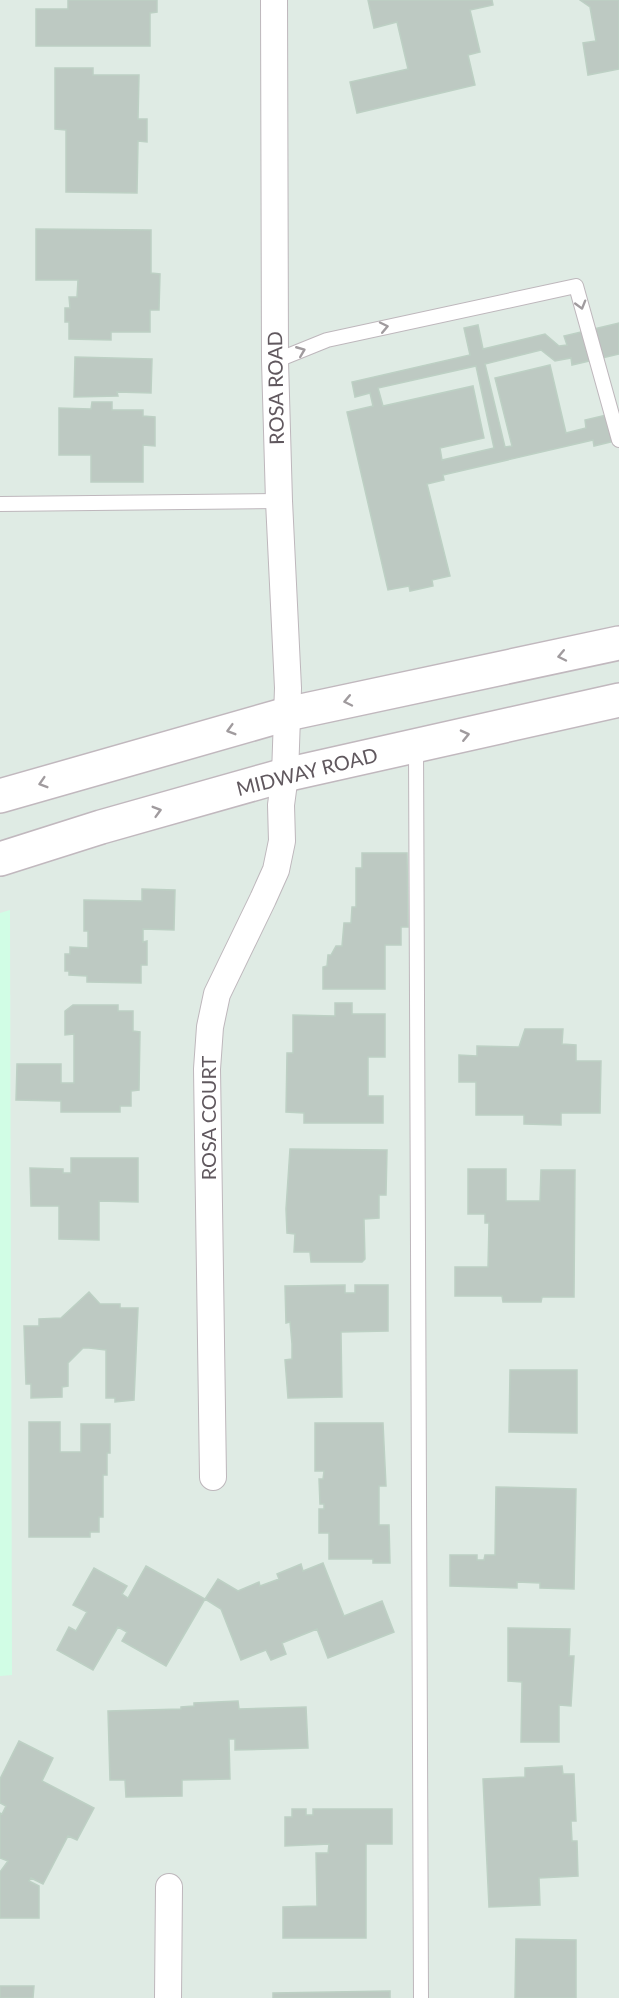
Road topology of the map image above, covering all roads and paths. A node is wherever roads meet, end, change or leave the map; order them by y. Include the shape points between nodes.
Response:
1 (274, 0) edge
2 (275, 362) junction
3 (619, 440) edge
4 (279, 501) junction
5 (0, 504) edge
6 (619, 643) edge
7 (619, 700) edge
8 (287, 714) junction
9 (416, 746) junction
10 (285, 775) junction
11 (0, 796) edge
12 (0, 859) edge
13 (213, 1477) dead end
14 (169, 1887) dead end
15 (168, 1998) edge
16 (421, 1998) edge

1 - 2 street, ROSA ROAD
2 -> 3 lane via 327,340 576,286
2 - 4 street, ROSA ROAD
4 - 5 lane
4 - 8 street, ROSA ROAD
6 -> 8 main road
9 -> 7 main road, MIDWAY ROAD
8 - 10 street, ROSA ROAD
8 -> 11 main road
9 - 10 main road, MIDWAY ROAD
9 - 16 lane
12 -> 10 main road, MIDWAY ROAD
10 - 13 street, ROSA COURT via 282,841 276,870 217,994 210,1027 207,1069
14 - 15 street

